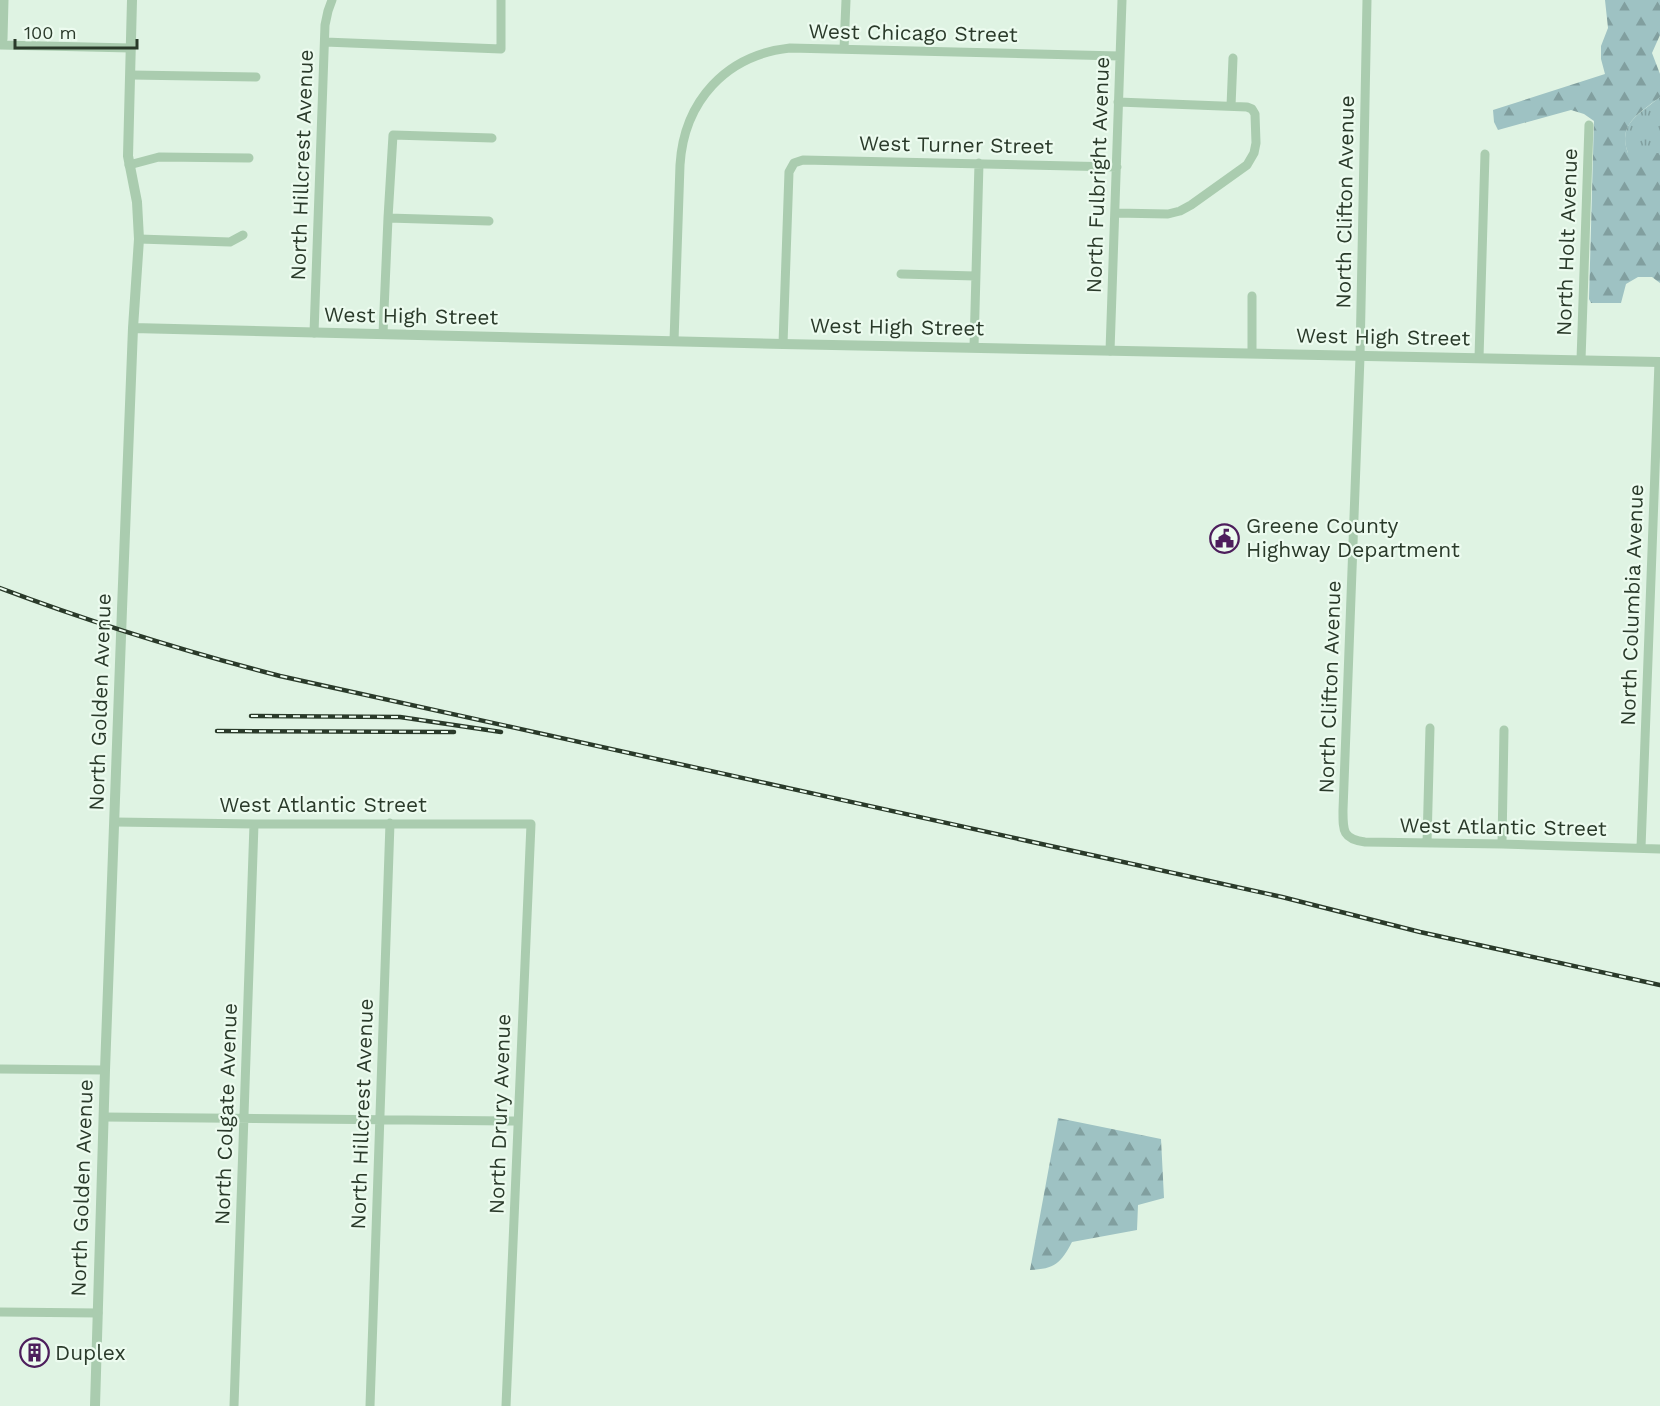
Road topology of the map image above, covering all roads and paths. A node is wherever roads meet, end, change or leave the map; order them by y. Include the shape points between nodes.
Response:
1 (4, 0) edge
2 (132, 0) edge
3 (332, 0) edge
4 (501, 0) edge
5 (846, 0) edge
6 (1122, 0) edge
7 (1367, 0) edge
8 (325, 42) junction
9 (0, 45) edge
10 (131, 48) junction
11 (844, 49) junction
12 (1120, 56) junction
13 (1233, 57) dead end
14 (130, 75) junction
15 (256, 77) dead end
16 (1118, 102) junction
17 (1231, 106) junction
18 (1589, 125) dead end
19 (492, 138) dead end
20 (1485, 154) dead end
21 (249, 158) dead end
22 (979, 163) junction
23 (129, 165) junction
24 (1117, 167) junction
25 (1115, 213) junction
26 (388, 218) junction
27 (489, 221) dead end
28 (243, 234) dead end
29 (139, 239) junction
30 (901, 274) dead end
31 (975, 276) junction
32 (1252, 296) dead end
33 (133, 328) junction
34 (314, 333) junction
35 (383, 334) junction
36 (674, 341) junction
37 (783, 344) junction
38 (974, 348) junction
39 (1110, 351) junction
40 (1252, 353) junction
41 (1360, 357) junction
42 (1479, 358) junction
43 (1581, 360) junction
44 (1660, 362) edge
45 (1430, 728) dead end
46 (1504, 730) dead end
47 (115, 822) junction
48 (390, 823) junction
49 (254, 824) junction
50 (531, 824) joint
51 (1347, 835) joint
52 (1427, 843) junction
53 (1502, 844) junction
54 (1641, 848) junction
55 (1660, 849) edge
56 (0, 1069) edge
57 (105, 1070) junction
58 (104, 1117) junction
59 (243, 1119) junction
60 (380, 1120) junction
61 (518, 1120) junction
62 (0, 1312) edge
63 (98, 1313) junction
64 (95, 1406) edge
65 (234, 1406) edge
66 (370, 1406) edge
67 (506, 1406) edge

1 - 9 street
2 - 10 street, North Golden Avenue
3 - 8 street, North Hillcrest Avenue
4 - 8 street via 501,49
5 - 11 street
6 - 12 street, North Fulbright Avenue
7 - 41 street, North Clifton Avenue
8 - 34 street, North Hillcrest Avenue
9 - 10 street
10 - 14 street, North Golden Avenue
11 - 12 street, West Chicago Street
11 - 36 street, West Chicago Street via 790,48 746,60 715,83 694,111 682,146
12 - 16 street, North Fulbright Avenue
13 - 17 street
14 - 15 street
14 - 23 street, North Golden Avenue
16 - 17 street
16 - 24 street, North Fulbright Avenue
17 - 25 street via 1249,107 1255,114 1256,148 1247,165 1180,211
18 - 43 street, North Holt Avenue
19 - 26 street via 393,135
20 - 42 street
21 - 23 street via 159,157
22 - 24 street, West Turner Street
22 - 31 street
22 - 37 street, West Turner Street via 794,163 789,172
23 - 29 street, North Golden Avenue
24 - 25 street, North Fulbright Avenue
25 - 39 street, North Fulbright Avenue
26 - 27 street
26 - 35 street
28 - 29 street via 230,242
29 - 33 street, North Golden Avenue
30 - 31 street
31 - 38 street
32 - 40 street
33 - 34 street, West High Street
33 - 47 street, North Golden Avenue
34 - 35 street, West High Street
35 - 36 street, West High Street
36 - 37 street, West High Street
37 - 38 street, West High Street
38 - 39 street, West High Street
39 - 40 street, West High Street
40 - 41 street, West High Street
41 - 42 street, West High Street
41 - 51 street, North Clifton Avenue via 1342,810
42 - 43 street, West High Street
43 - 44 street, West High Street
44 - 54 street, North Columbia Avenue
45 - 52 street
46 - 53 street
47 - 49 street, West Atlantic Street
47 - 57 street, North Golden Avenue
48 - 49 street, West Atlantic Street
48 - 50 street, West Atlantic Street
48 - 60 street, North Hillcrest Avenue
49 - 59 street, North Colgate Avenue
50 - 61 street, North Drury Avenue
51 - 52 street, West Atlantic Street via 1365,842
52 - 53 street, West Atlantic Street
53 - 54 street, West Atlantic Street
54 - 55 street, West Atlantic Street
56 - 57 street
57 - 58 street, North Golden Avenue
58 - 59 street
58 - 63 street, North Golden Avenue
59 - 60 street
59 - 65 street, North Colgate Avenue
60 - 61 street
60 - 66 street, North Hillcrest Avenue
61 - 67 street, North Drury Avenue
62 - 63 street
63 - 64 street, North Golden Avenue

